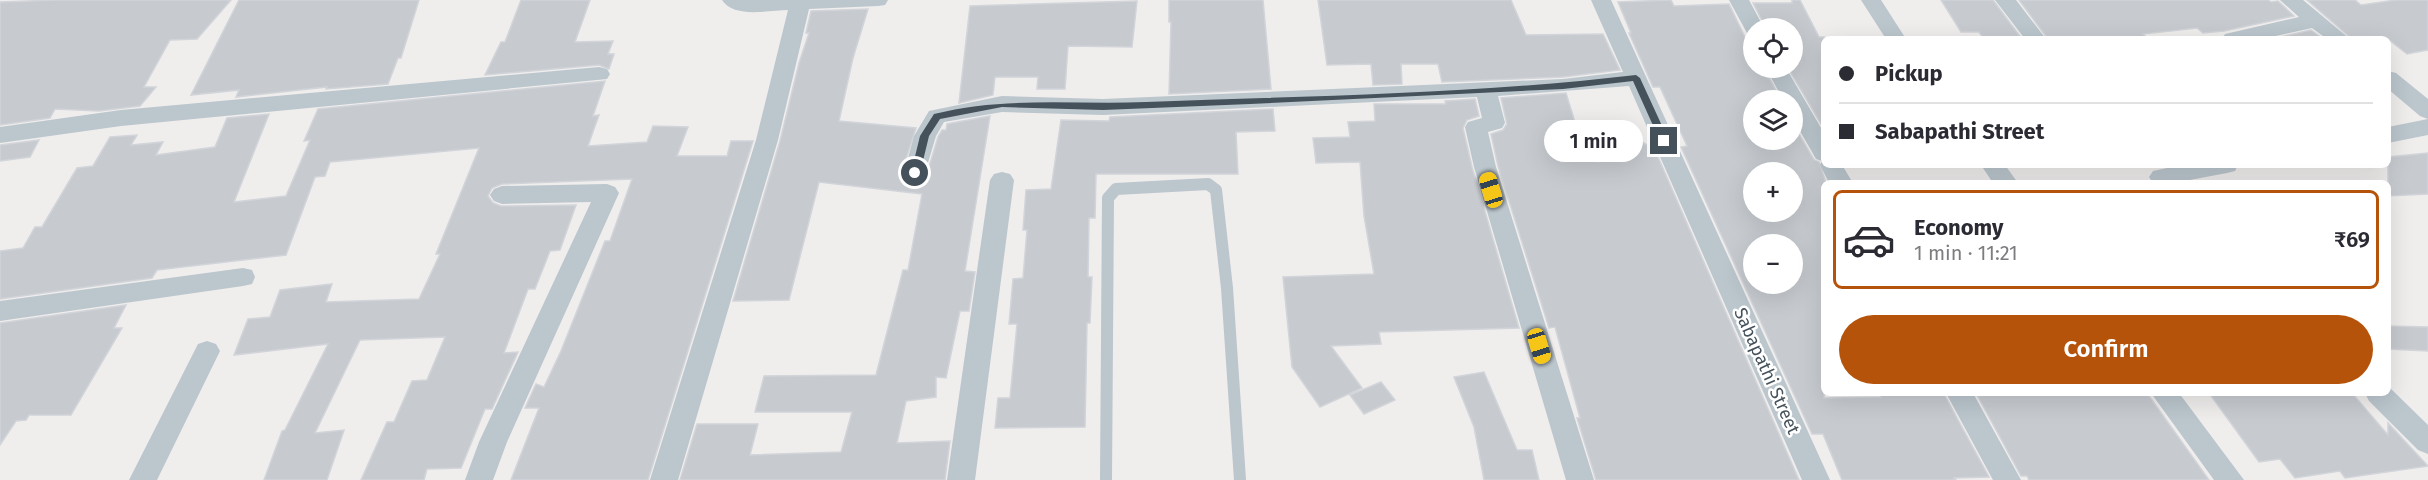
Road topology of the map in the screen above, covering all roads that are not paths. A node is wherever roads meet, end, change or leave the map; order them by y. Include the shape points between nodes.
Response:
1 (732, 0) edge
2 (878, 0) edge
3 (1601, 0) edge
4 (1738, 0) edge
5 (1871, 0) edge
6 (2005, 0) edge
7 (2290, 0) edge
8 (800, 4) junction
9 (1749, 18) edge
10 (2317, 20) junction
11 (1894, 36) edge
12 (2034, 36) edge
13 (2245, 36) edge
14 (2336, 36) edge
15 (599, 74) dead end
16 (1636, 78) junction
17 (1782, 78) edge
18 (2391, 80) edge
19 (1486, 90) junction
20 (2428, 111) edge
21 (2428, 126) edge
22 (2391, 134) edge
23 (0, 135) edge
24 (1821, 148) edge
25 (1994, 168) edge
26 (2207, 168) edge
27 (915, 173) dead end
28 (2159, 175) edge
29 (1002, 180) dead end
30 (2004, 180) edge
31 (502, 195) dead end
32 (243, 277) dead end
33 (0, 311) edge
34 (207, 351) dead end
35 (1961, 396) edge
36 (2166, 396) edge
37 (2381, 396) edge
38 (2428, 442) edge
39 (143, 480) edge
40 (479, 480) edge
41 (664, 480) edge
42 (961, 480) edge
43 (1106, 480) edge
44 (1239, 480) edge
45 (1580, 480) edge
46 (1816, 480) edge
47 (2007, 480) edge
48 (2230, 480) edge

1 - 8 street via 740,5
2 - 8 street
3 - 16 street, Sabapathi Street
4 - 9 street
5 - 11 street
6 - 12 street
7 - 10 street
8 - 41 street via 767,140
10 - 13 street
10 - 14 street
15 - 23 street via 121,118
16 - 19 street
16 - 46 street, Sabapathi Street
17 - 24 street
18 - 20 street
19 - 27 street via 1103,107 1002,104 937,116 925,136
19 - 45 street via 1494,123 1476,127 1485,167
21 - 22 street
25 - 30 street
26 - 28 street
29 - 42 street
31 - 40 street via 607,193
32 - 33 street
34 - 39 street
35 - 47 street
36 - 48 street
37 - 38 street
43 - 44 lane via 1108,198 1116,189 1208,184 1216,190 1227,288

